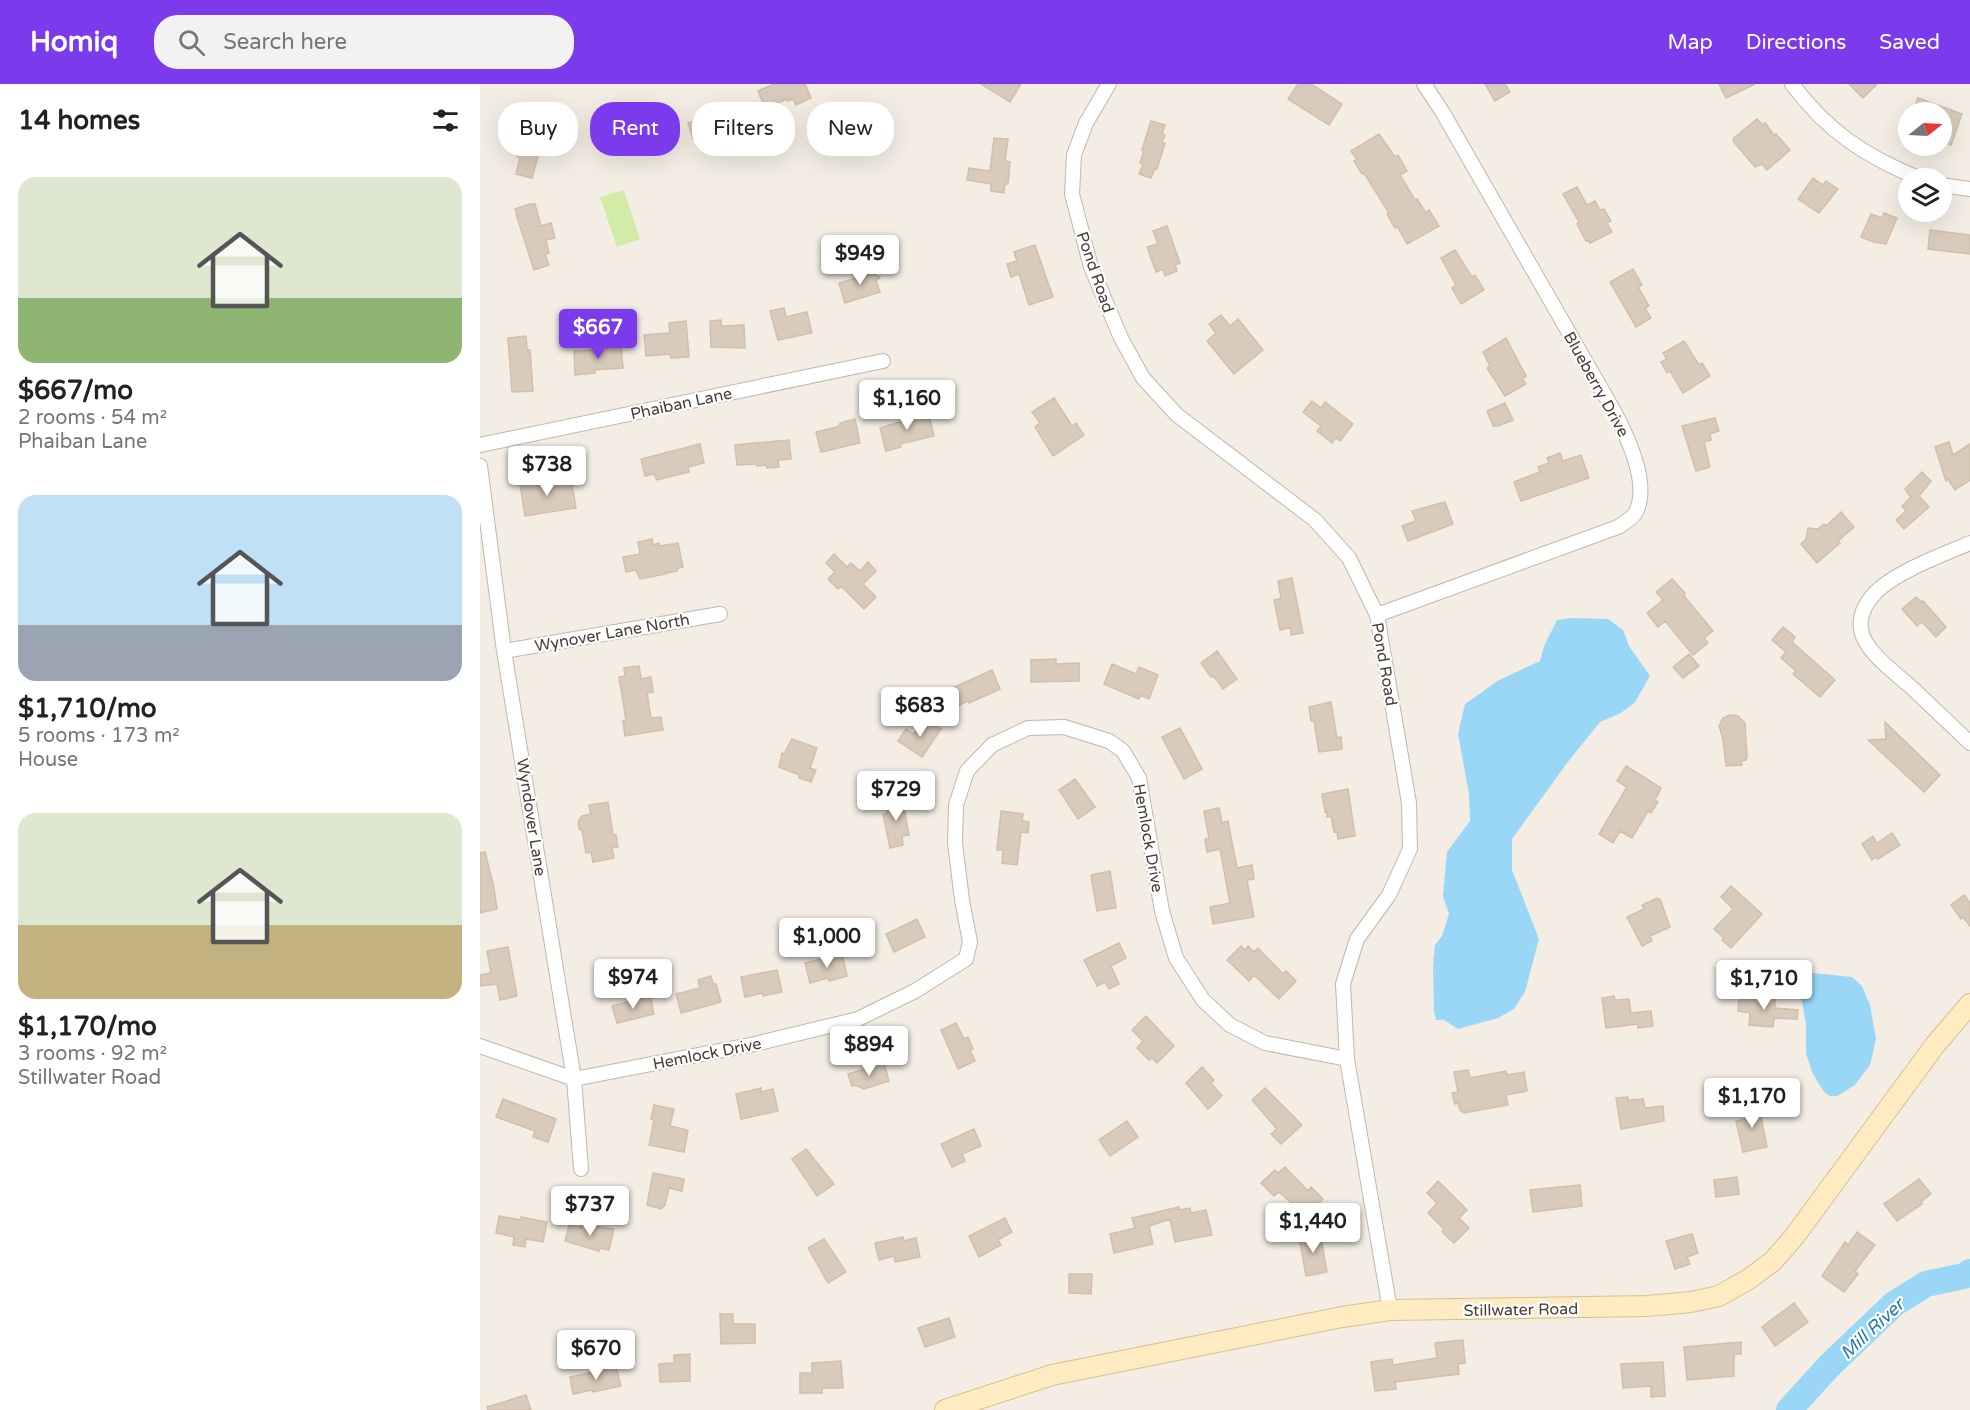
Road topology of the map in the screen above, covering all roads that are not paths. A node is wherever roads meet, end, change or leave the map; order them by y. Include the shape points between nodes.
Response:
1 (1109, 84) edge
2 (1424, 84) edge
3 (1792, 84) edge
4 (1898, 170) edge
5 (1952, 187) edge
6 (1970, 189) edge
7 (883, 362) dead end
8 (480, 445) edge
9 (480, 466) edge
10 (1970, 543) edge
11 (720, 614) dead end
12 (1377, 615) junction
13 (504, 651) junction
14 (1970, 743) edge
15 (1970, 1004) edge
16 (480, 1046) edge
17 (1347, 1059) junction
18 (574, 1079) junction
19 (581, 1169) dead end
20 (1390, 1310) junction
21 (945, 1410) edge

1 - 12 street, Pond Road via 1086,123 1074,155 1072,194 1091,267 1121,338 1143,378 1177,415 1315,520 1349,558
2 - 12 street, Blueberry Drive via 1615,413 1628,438 1641,493 1636,514 1618,527
3 - 4 street via 1834,131
5 - 6 street
7 - 8 street, Phaiban Lane
9 - 13 street, Wyndover Lane
10 - 14 street via 1900,575 1878,590 1866,603 1860,630 1884,663
11 - 13 street, Wynover Lane North
12 - 17 street, Pond Road via 1409,802 1410,849 1389,895 1357,939 1343,984
13 - 18 street, Wyndover Lane
15 - 20 main road, Stillwater Road via 1935,1045 1794,1237 1749,1279 1719,1296 1647,1306
16 - 18 street
17 - 18 street, Hemlock Drive via 1265,1043 1230,1024 1203,1000 1176,958 1162,911 1139,778 1123,751 1109,741 1064,726 1028,728 992,745 968,771 956,805 955,843 970,942 966,959 858,1019 755,1044
17 - 20 street, Pond Road
18 - 19 street, Wyndover Lane
20 - 21 main road, Stillwater Road via 1052,1375

